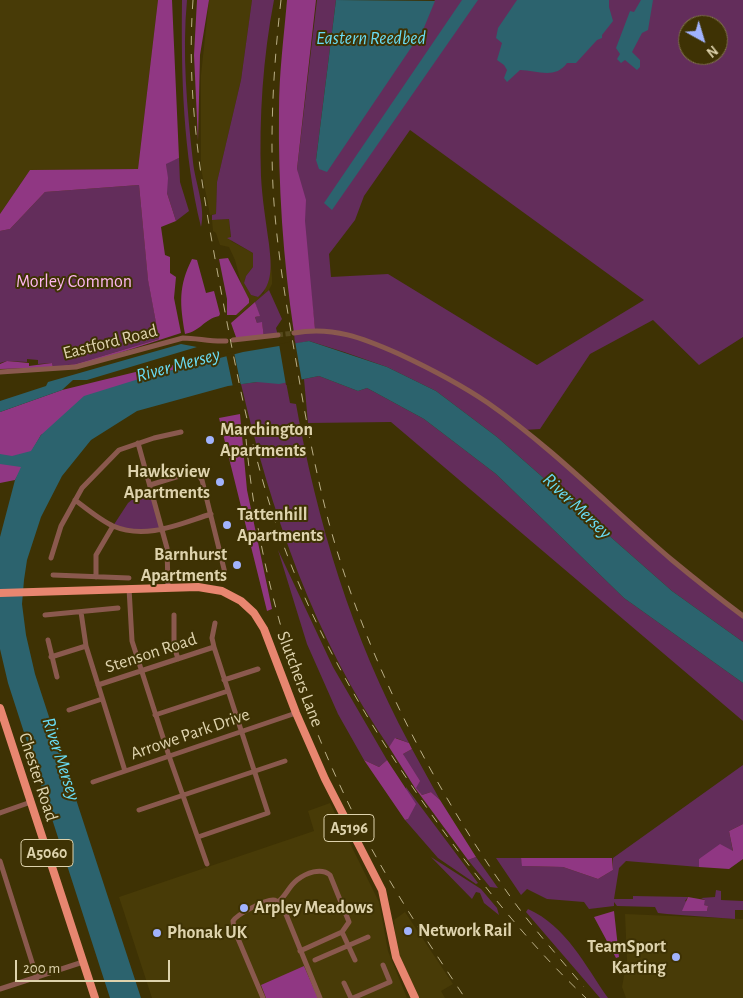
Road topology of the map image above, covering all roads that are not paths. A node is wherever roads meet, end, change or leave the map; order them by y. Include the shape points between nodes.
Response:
1 (294, 333) tunnel mouth
2 (278, 336) tunnel mouth
3 (232, 340) dead end
4 (226, 341) dead end
5 (0, 372) edge
6 (181, 432) dead end
7 (138, 443) junction
8 (150, 485) junction
9 (75, 500) junction
10 (211, 514) junction
11 (113, 526) junction
12 (162, 529) junction
13 (52, 558) dead end
14 (225, 573) dead end
15 (53, 576) dead end
16 (96, 577) junction
17 (130, 578) dead end
18 (168, 586) junction
19 (128, 588) junction
20 (0, 593) edge
21 (118, 608) dead end
22 (81, 612) junction
23 (46, 614) dead end
24 (174, 616) dead end
25 (743, 616) edge
26 (215, 623) dead end
27 (48, 640) dead end
28 (86, 646) junction
29 (214, 647) junction
30 (51, 657) junction
31 (178, 659) junction
32 (258, 669) dead end
33 (141, 671) junction
34 (57, 677) dead end
35 (224, 680) junction
36 (98, 685) junction
37 (228, 691) junction
38 (102, 699) junction
39 (0, 708) edge
40 (70, 710) dead end
41 (296, 713) junction
42 (155, 715) junction
43 (241, 732) junction
44 (169, 756) junction
45 (285, 761) dead end
46 (125, 771) junction
47 (254, 771) junction
48 (93, 782) dead end
49 (184, 796) junction
50 (31, 802) junction
51 (139, 810) dead end
52 (0, 813) edge
53 (198, 837) junction
54 (0, 861) edge
55 (207, 864) dead end
56 (278, 902) junction
57 (342, 932) junction
58 (368, 937) dead end
59 (348, 945) junction
60 (300, 950) junction
61 (315, 960) dead end
62 (355, 960) dead end
63 (83, 962) junction
64 (383, 965) dead end
65 (37, 978) junction
66 (344, 983) dead end
67 (0, 989) edge
68 (95, 998) edge
69 (263, 998) edge
70 (320, 998) edge
71 (352, 998) edge
72 (415, 998) edge

1 - 25 street via 315,329 335,331 371,342 454,382 488,403
2 - 3 street
4 - 5 street, Eastford Road via 182,338 76,367
6 - 7 street
7 - 8 street
7 - 9 street via 119,450 82,488
8 - 10 street via 189,473 198,474
8 - 12 street
9 - 11 street
9 - 13 street via 61,526
10 - 12 street
10 - 14 street
11 - 12 street via 130,531
11 - 16 street via 96,555
12 - 18 street via 168,548
15 - 16 street
16 - 17 street
18 - 19 highway, Slutchers Lane / A5196
18 - 41 highway, Slutchers Lane / A5196 via 198,586 222,591 248,606 268,637
19 - 20 highway, Slutchers Lane / A5196
19 - 33 street via 130,627
21 - 22 street
22 - 23 street
22 - 28 street
24 - 31 street via 174,646
26 - 29 street
27 - 30 street
28 - 30 street
28 - 36 street
29 - 31 street, Stenson Road
29 - 35 street
30 - 34 street
31 - 33 street, Stenson Road
32 - 35 street
33 - 36 street, Stenson Road
33 - 42 street
35 - 37 street
36 - 38 street
37 - 42 street
37 - 43 street
38 - 40 street
38 - 46 street
39 - 50 highway, Chester Road / A5060
41 - 43 street, Arrowe Park Drive
41 - 72 highway, Slutchers Lane / A5196 via 350,831 382,890 396,957
42 - 44 street
43 - 44 street, Arrowe Park Drive
43 - 47 street
44 - 46 street, Arrowe Park Drive
44 - 49 street
45 - 47 street
46 - 48 street, Arrowe Park Drive
47 - 49 street
47 - 53 street via 268,813
49 - 51 street
49 - 53 street
50 - 52 street
50 - 63 highway, Chester Road / A5060
53 - 55 street
54 - 65 street
56 - 57 street via 297,880 325,870 350,922
56 - 60 street
56 - 69 street via 271,900 254,907 238,914 233,921
57 - 59 street
57 - 60 street
58 - 59 street
59 - 61 street
59 - 62 street
60 - 70 street
63 - 65 street
63 - 68 highway, Chester Road / A5060
64 - 71 street via 390,982
65 - 67 street
66 - 71 street

